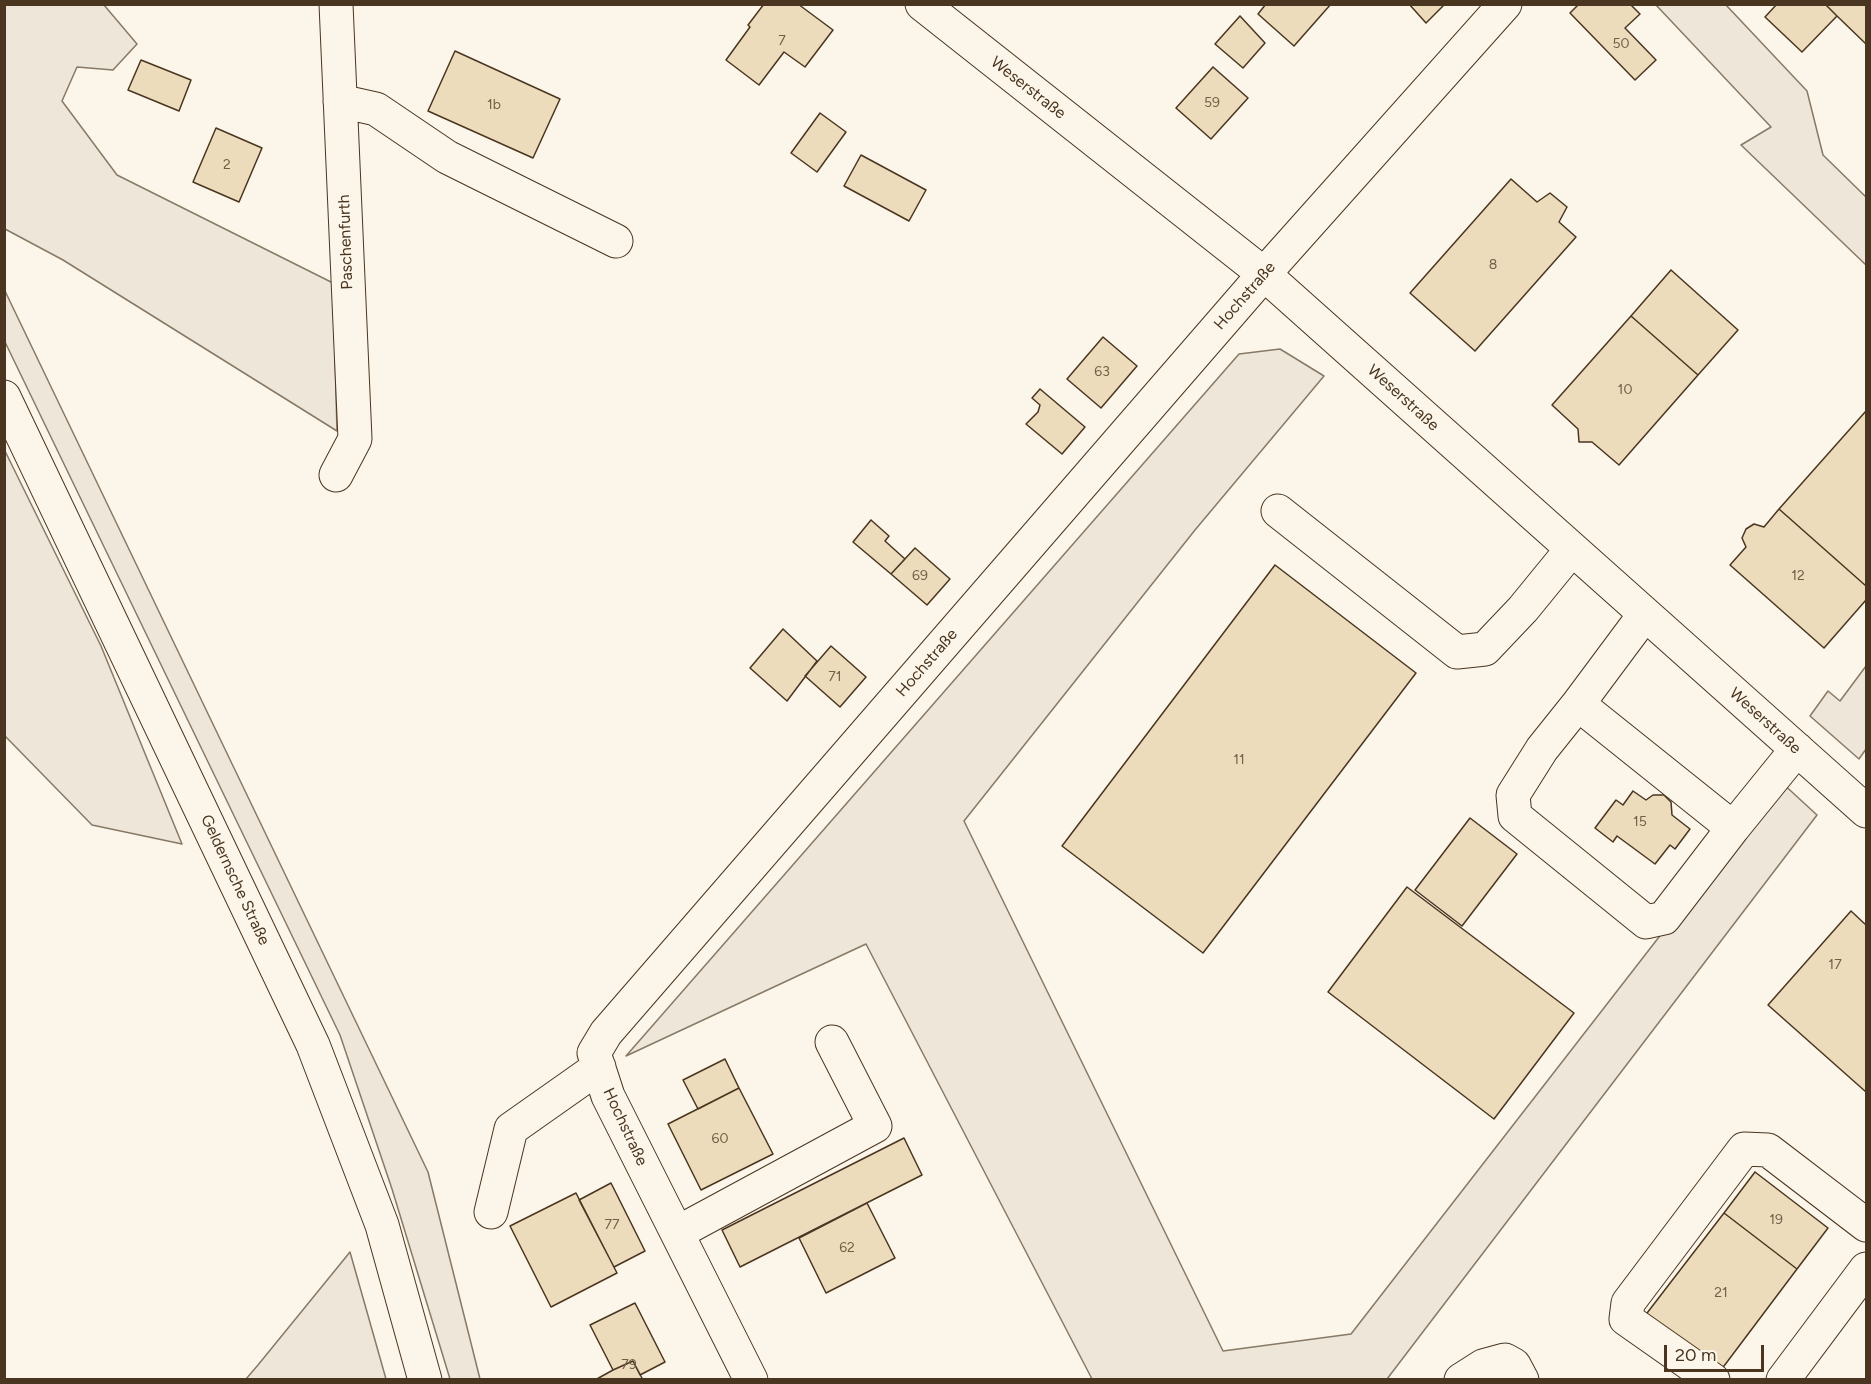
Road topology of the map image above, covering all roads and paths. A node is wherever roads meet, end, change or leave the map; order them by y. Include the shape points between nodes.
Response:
1 (336, 4) edge
2 (922, 4) edge
3 (1504, 4) edge
4 (340, 100) junction
5 (616, 241) dead end
6 (1264, 274) junction
7 (4, 397) edge
8 (336, 475) dead end
9 (1278, 511) dead end
10 (1572, 549) junction
11 (1646, 614) junction
12 (1578, 704) junction
13 (1797, 749) junction
14 (1866, 811) edge
15 (1733, 828) junction
16 (832, 1042) dead end
17 (598, 1067) junction
18 (491, 1212) dead end
19 (1866, 1225) edge
20 (677, 1233) junction
21 (1862, 1289) edge
22 (425, 1380) edge
23 (751, 1380) edge
24 (1461, 1380) edge
25 (1522, 1380) edge
26 (1713, 1380) edge
27 (1782, 1380) edge

1 - 4 street, Paschenfurth
2 - 6 street, Weserstraße
3 - 6 street, Hochstraße
4 - 5 street via 376,109 447,157
4 - 8 street, Paschenfurth via 355,439
6 - 10 street, Weserstraße
6 - 17 street, Hochstraße via 606,1033 594,1053
7 - 22 street, Geldernsche Straße via 313,1045 382,1225
9 - 10 street via 1457,652 1485,649
10 - 11 street, Weserstraße
11 - 12 street
11 - 13 street, Weserstraße
12 - 15 street
12 - 15 street via 1542,749 1513,795 1515,816 1646,922 1664,918
13 - 14 street, Weserstraße
13 - 15 street
16 - 20 street via 875,1126
17 - 18 street via 511,1129
17 - 20 street, Hochstraße via 608,1096
19 - 26 street via 1768,1150 1744,1149 1628,1303 1626,1319
20 - 23 street, Hochstraße
21 - 27 street
24 - 25 street via 1483,1366 1505,1360 1514,1365

